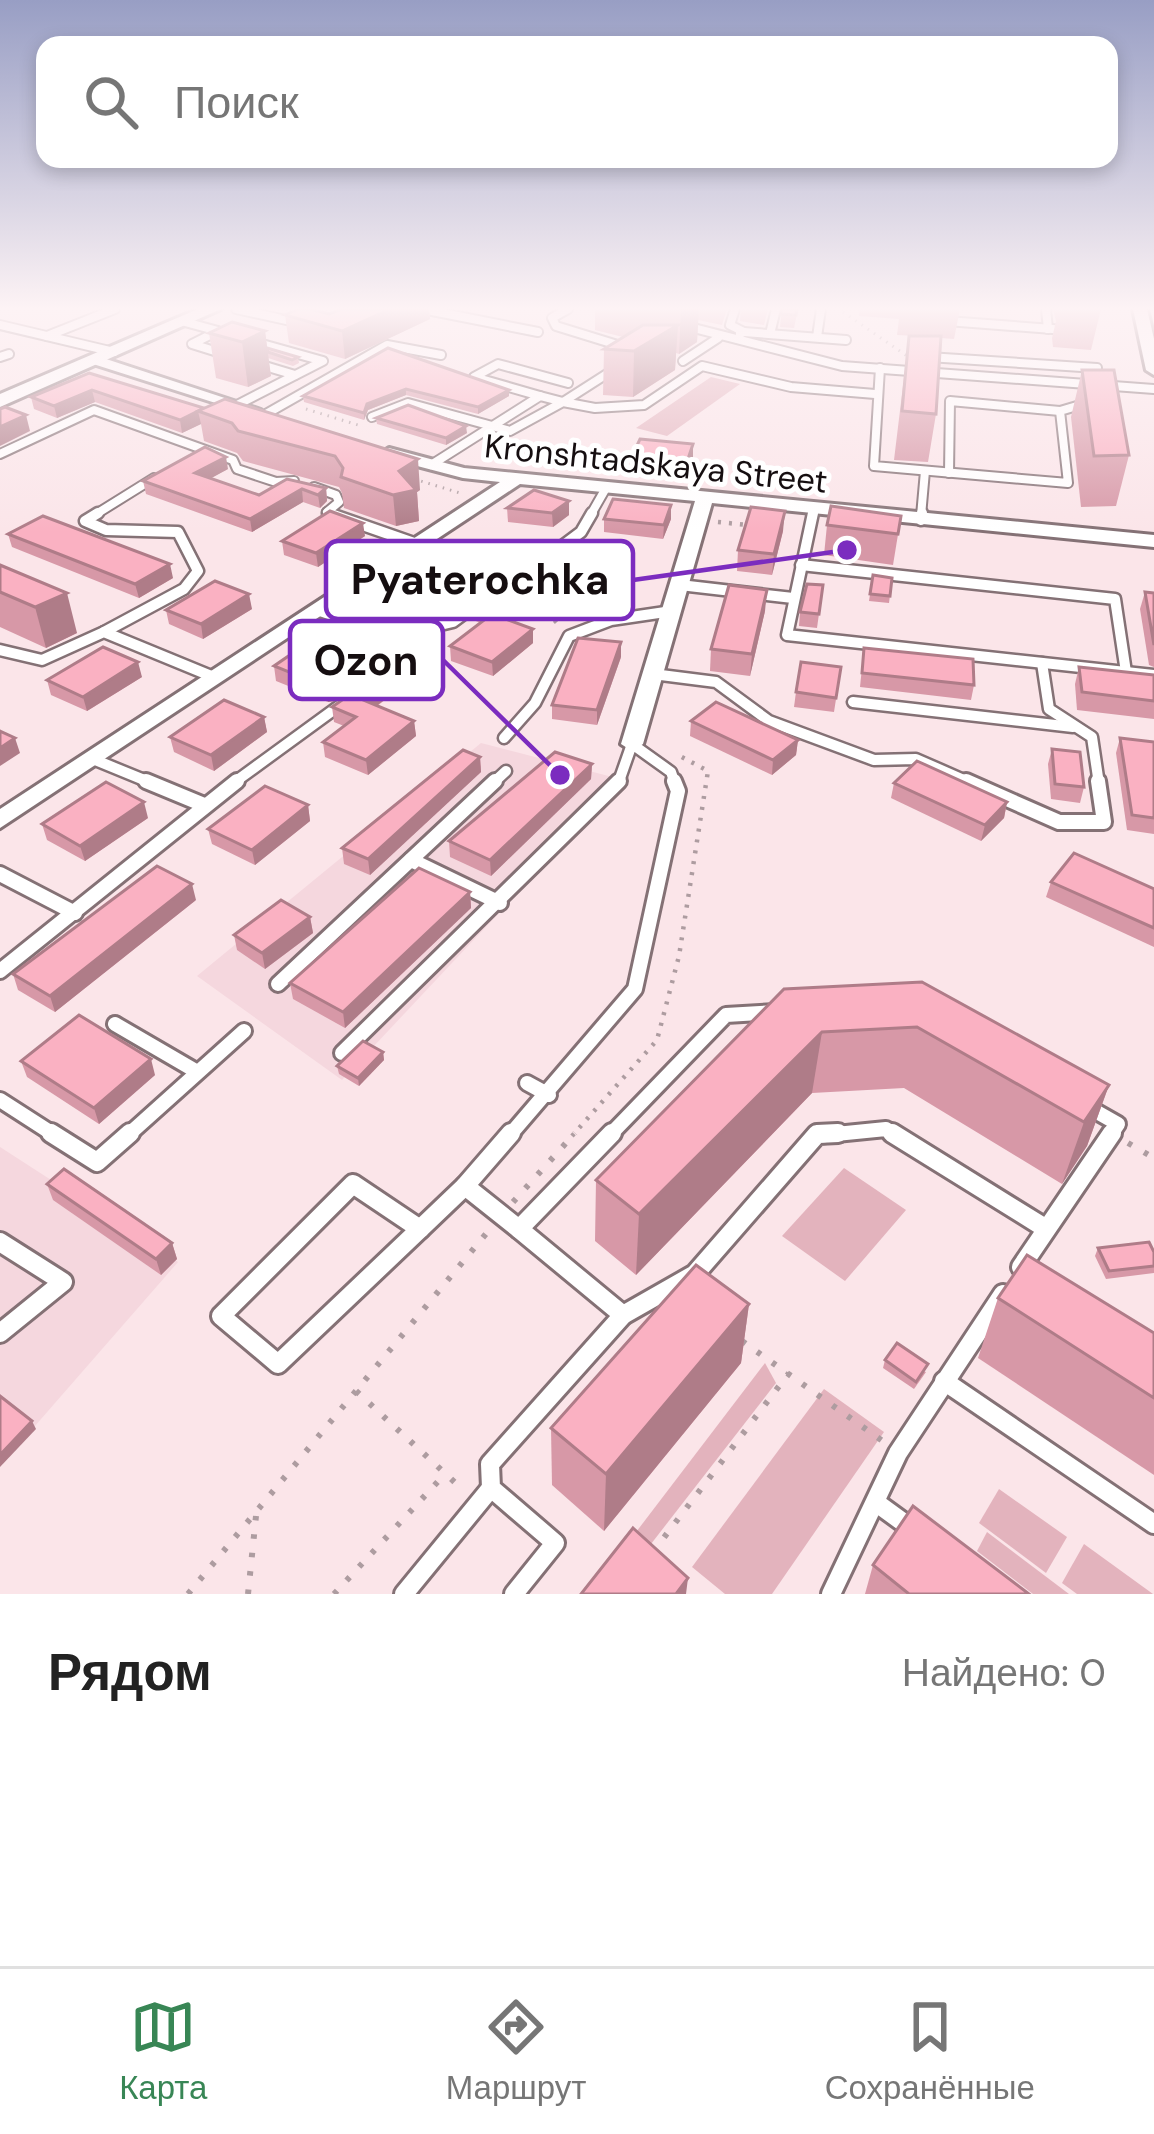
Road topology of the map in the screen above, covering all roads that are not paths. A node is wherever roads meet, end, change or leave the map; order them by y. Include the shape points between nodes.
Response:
1 (41, 383) edge
2 (162, 383) edge
3 (284, 383) edge
4 (306, 383) edge
5 (495, 383) edge
6 (590, 383) edge
7 (676, 383) edge
8 (776, 383) edge
9 (877, 383) edge
10 (1088, 383) edge
11 (1093, 383) edge
12 (1154, 388) edge
13 (875, 394) junction
14 (540, 397) junction
15 (0, 401) edge
16 (563, 402) junction
17 (1060, 411) junction
18 (245, 412) junction
19 (372, 417) edge
20 (285, 421) edge
21 (495, 428) junction
22 (206, 431) edge
23 (184, 441) junction
24 (366, 446) edge
25 (208, 450) junction
26 (0, 454) edge
27 (189, 460) edge
28 (430, 465) junction
29 (170, 470) edge
30 (925, 471) junction
31 (949, 473) junction
32 (516, 478) junction
33 (606, 488) junction
34 (705, 498) junction
35 (814, 509) junction
36 (921, 520) junction
37 (1154, 542) edge
38 (417, 544) junction
39 (537, 565) road end
40 (801, 565) junction
41 (680, 585) junction
42 (495, 591) edge
43 (793, 598) junction
44 (317, 610) junction
45 (672, 611) junction
46 (104, 632) junction
47 (394, 636) junction
48 (0, 650) edge
49 (377, 658) edge
50 (1042, 663) junction
51 (1126, 672) junction
52 (653, 674) junction
53 (1154, 675) edge
54 (216, 678) junction
55 (853, 702) dead end
56 (340, 706) edge
57 (1078, 728) junction
58 (504, 738) dead end
59 (632, 744) junction
60 (93, 759) junction
61 (506, 771) dead end
62 (204, 805) junction
63 (0, 820) edge
64 (412, 860) junction
65 (0, 874) edge
66 (500, 903) junction
67 (75, 913) junction
68 (0, 971) edge
69 (278, 984) dead end
70 (790, 1011) edge
71 (115, 1024) dead end
72 (244, 1031) dead end
73 (342, 1053) edge
74 (194, 1070) junction
75 (527, 1083) dead end
76 (549, 1095) junction
77 (0, 1100) edge
78 (1078, 1102) edge
79 (465, 1186) junction
80 (1045, 1228) junction
81 (421, 1229) junction
82 (518, 1229) junction
83 (0, 1242) edge
84 (1012, 1280) junction
85 (1032, 1292) edge
86 (623, 1315) junction
87 (0, 1333) edge
88 (944, 1381) junction
89 (484, 1496) junction
90 (878, 1504) junction
91 (1154, 1524) edge
92 (932, 1543) edge
93 (404, 1594) edge
94 (514, 1594) edge
95 (831, 1594) edge

1 - 15 street
2 - 18 street
3 - 18 lane
4 - 18 lane
5 - 14 lane
6 - 16 lane
7 - 16 lane via 644,405
8 - 13 lane
9 - 13 lane
10 - 17 lane via 1089,403
11 - 12 lane
13 - 30 lane via 874,466
14 - 16 lane
14 - 21 lane
16 - 21 lane via 526,426
17 - 31 lane via 950,401
17 - 31 lane via 1068,484
18 - 20 street
19 - 21 lane via 408,403
21 - 28 lane
22 - 23 lane
23 - 25 lane
23 - 26 lane via 94,410
24 - 28 street, Kronshtadskaya Street
25 - 27 lane
25 - 38 lane via 237,470 336,495 331,516
28 - 32 street, Kronshtadskaya Street
29 - 46 lane via 86,521 106,530 178,532 198,571 184,590
30 - 31 lane
30 - 36 lane
32 - 33 street, Kronshtadskaya Street
32 - 38 street
33 - 34 street, Kronshtadskaya Street
33 - 39 lane via 581,532
34 - 35 street, Kronshtadskaya Street
34 - 41 street
35 - 36 street, Kronshtadskaya Street
35 - 40 lane
36 - 37 street, Kronshtadskaya Street
38 - 44 street
40 - 43 lane
40 - 51 lane via 1115,599
41 - 43 lane
41 - 45 street
42 - 47 lane via 453,622
43 - 50 lane via 787,635
44 - 47 lane
44 - 54 street
45 - 52 street
45 - 58 lane via 569,636 535,703
46 - 48 lane via 45,662
46 - 54 lane
47 - 49 lane
50 - 51 lane
50 - 57 lane via 1049,709
51 - 53 lane
52 - 57 lane via 716,682 769,721 874,760 916,759 1060,822 1104,822 1092,737
52 - 59 street
54 - 60 street
55 - 57 lane
56 - 62 lane
59 - 66 lane via 618,784
59 - 76 lane via 671,772 678,790 641,967 635,989
60 - 62 lane
60 - 63 street
61 - 64 lane
62 - 67 lane
64 - 66 lane
64 - 69 lane
65 - 67 lane
66 - 73 lane
67 - 68 lane
70 - 82 lane via 726,1015
71 - 74 lane
72 - 74 lane
74 - 77 lane via 98,1162
75 - 76 lane
76 - 79 lane
78 - 80 lane via 1118,1124
79 - 81 lane
79 - 82 lane
80 - 84 lane
80 - 86 lane via 886,1130 817,1133 694,1274
81 - 81 lane via 278,1364 221,1316 353,1184
82 - 86 lane
83 - 87 lane via 63,1282
84 - 85 lane
84 - 88 lane
86 - 89 lane via 484,1460
88 - 90 lane via 898,1453
88 - 91 lane
89 - 93 lane
89 - 94 lane via 555,1544
90 - 92 lane
90 - 95 lane

